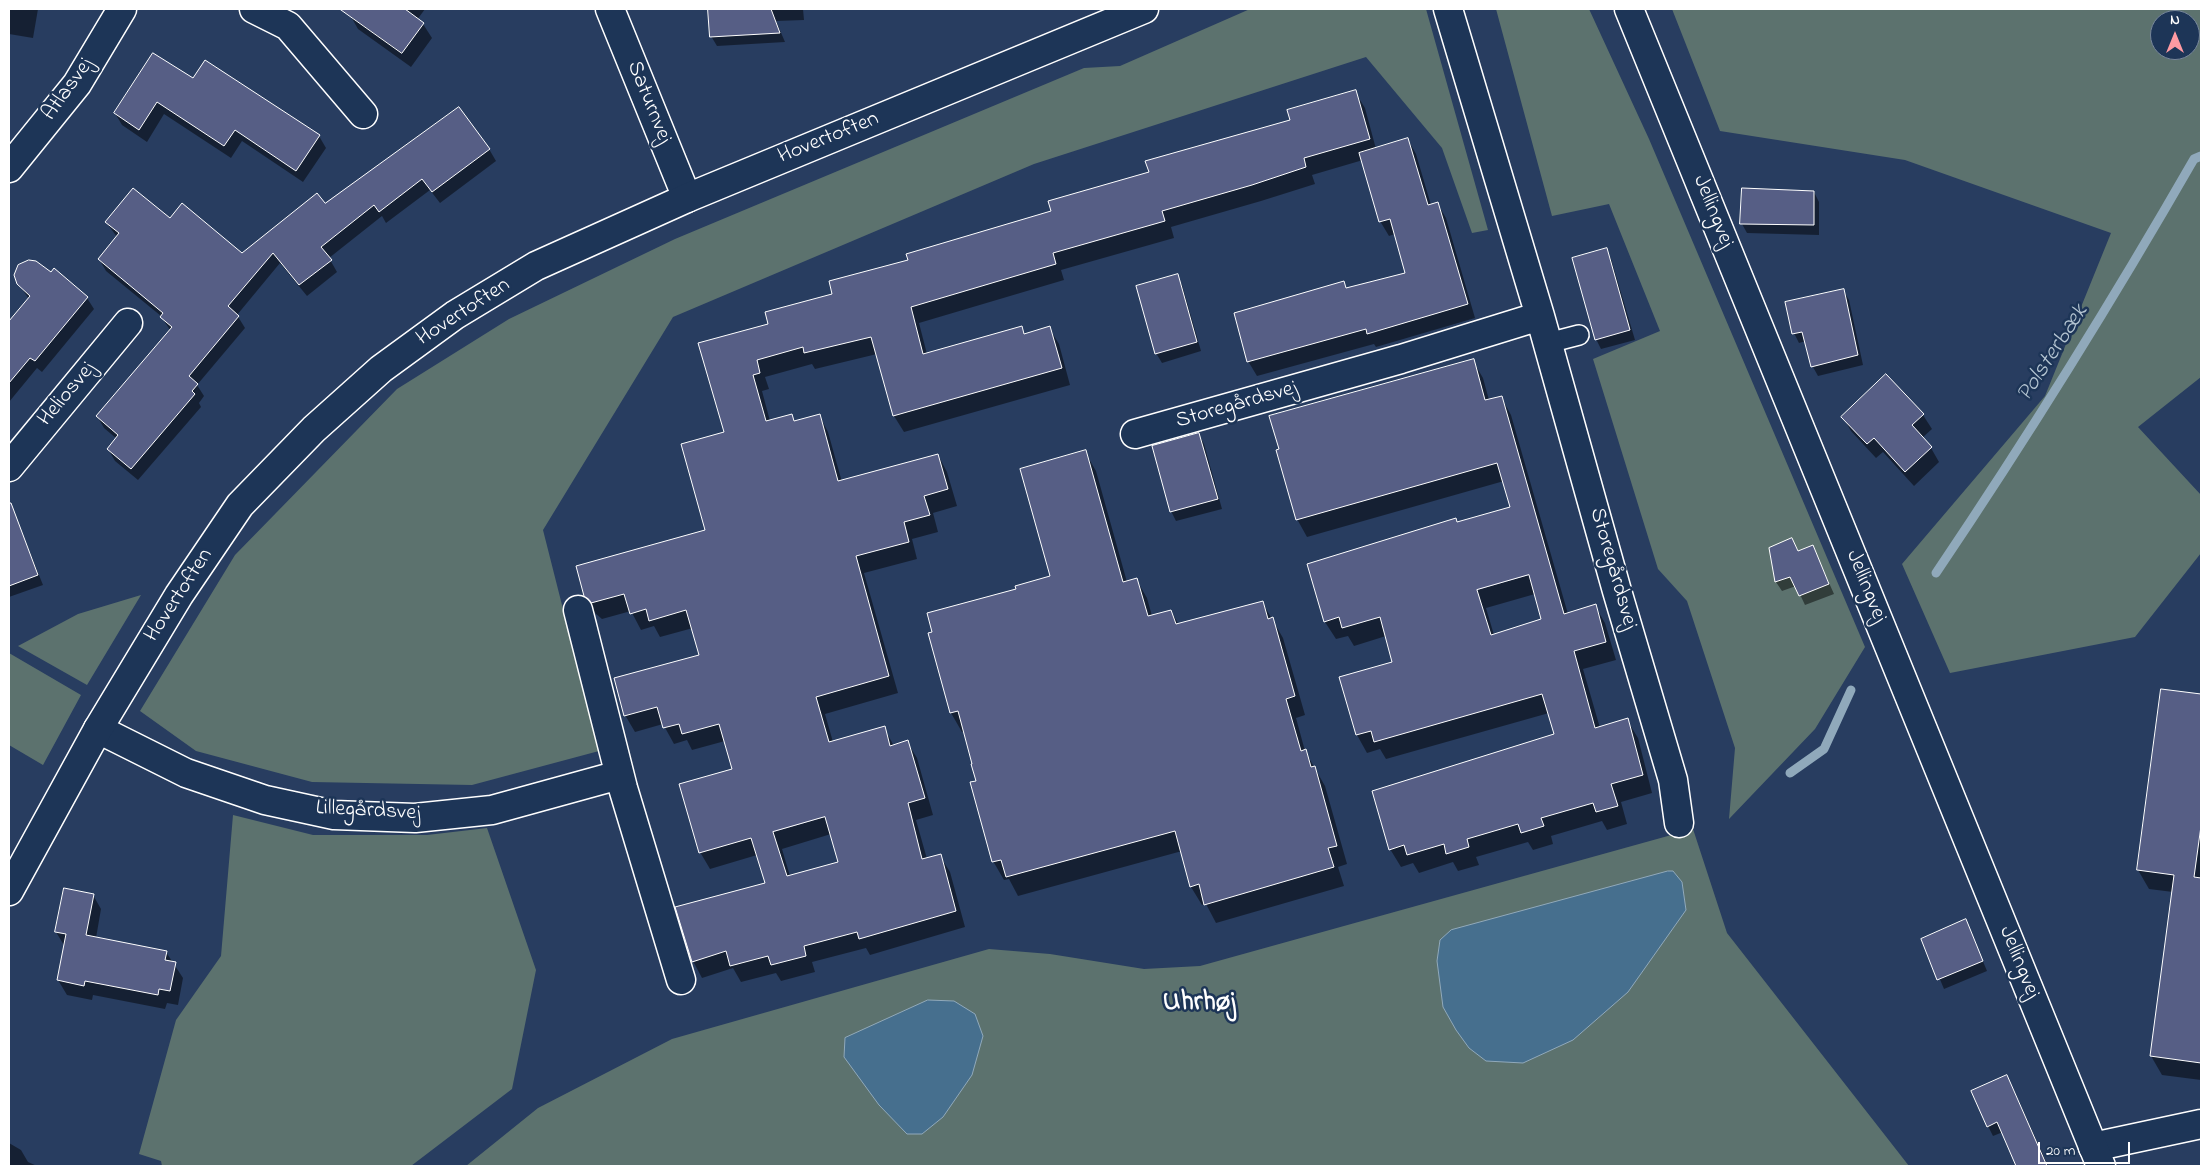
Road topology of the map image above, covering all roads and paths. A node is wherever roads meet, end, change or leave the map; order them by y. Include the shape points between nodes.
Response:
1 (122, 9) edge
2 (254, 9) edge
3 (610, 9) edge
4 (1144, 9) edge
5 (1448, 9) edge
6 (1629, 9) edge
7 (294, 17) edge
8 (363, 114) dead end
9 (9, 168) edge
10 (687, 198) junction
11 (1540, 316) junction
12 (128, 323) dead end
13 (1579, 335) dead end
14 (1548, 343) junction
15 (1135, 434) dead end
16 (9, 467) edge
17 (578, 610) dead end
18 (98, 729) junction
19 (619, 775) junction
20 (1679, 824) dead end
21 (9, 891) edge
22 (681, 980) dead end
23 (2201, 1124) edge
24 (2097, 1157) edge

1 - 9 street, Atlasvej via 77,84
2 - 7 street
3 - 10 street, Saturnvej
4 - 10 street, Hovertoften
5 - 11 street, Storegårdsvej
6 - 24 street, Jellingvej
7 - 8 street
10 - 18 street, Hovertoften via 536,266 455,315 381,369 327,417 240,505 179,595
11 - 14 street, Storegårdsvej
11 - 15 street, Storegårdsvej
12 - 16 street, Heliosvej
13 - 14 lane
14 - 20 street, Storegårdsvej via 1673,780
17 - 19 street
18 - 19 street, Lillegårdsvej via 186,773 265,800 334,815 415,818 492,810
18 - 21 street, Hovertoften
19 - 22 street
23 - 24 street

